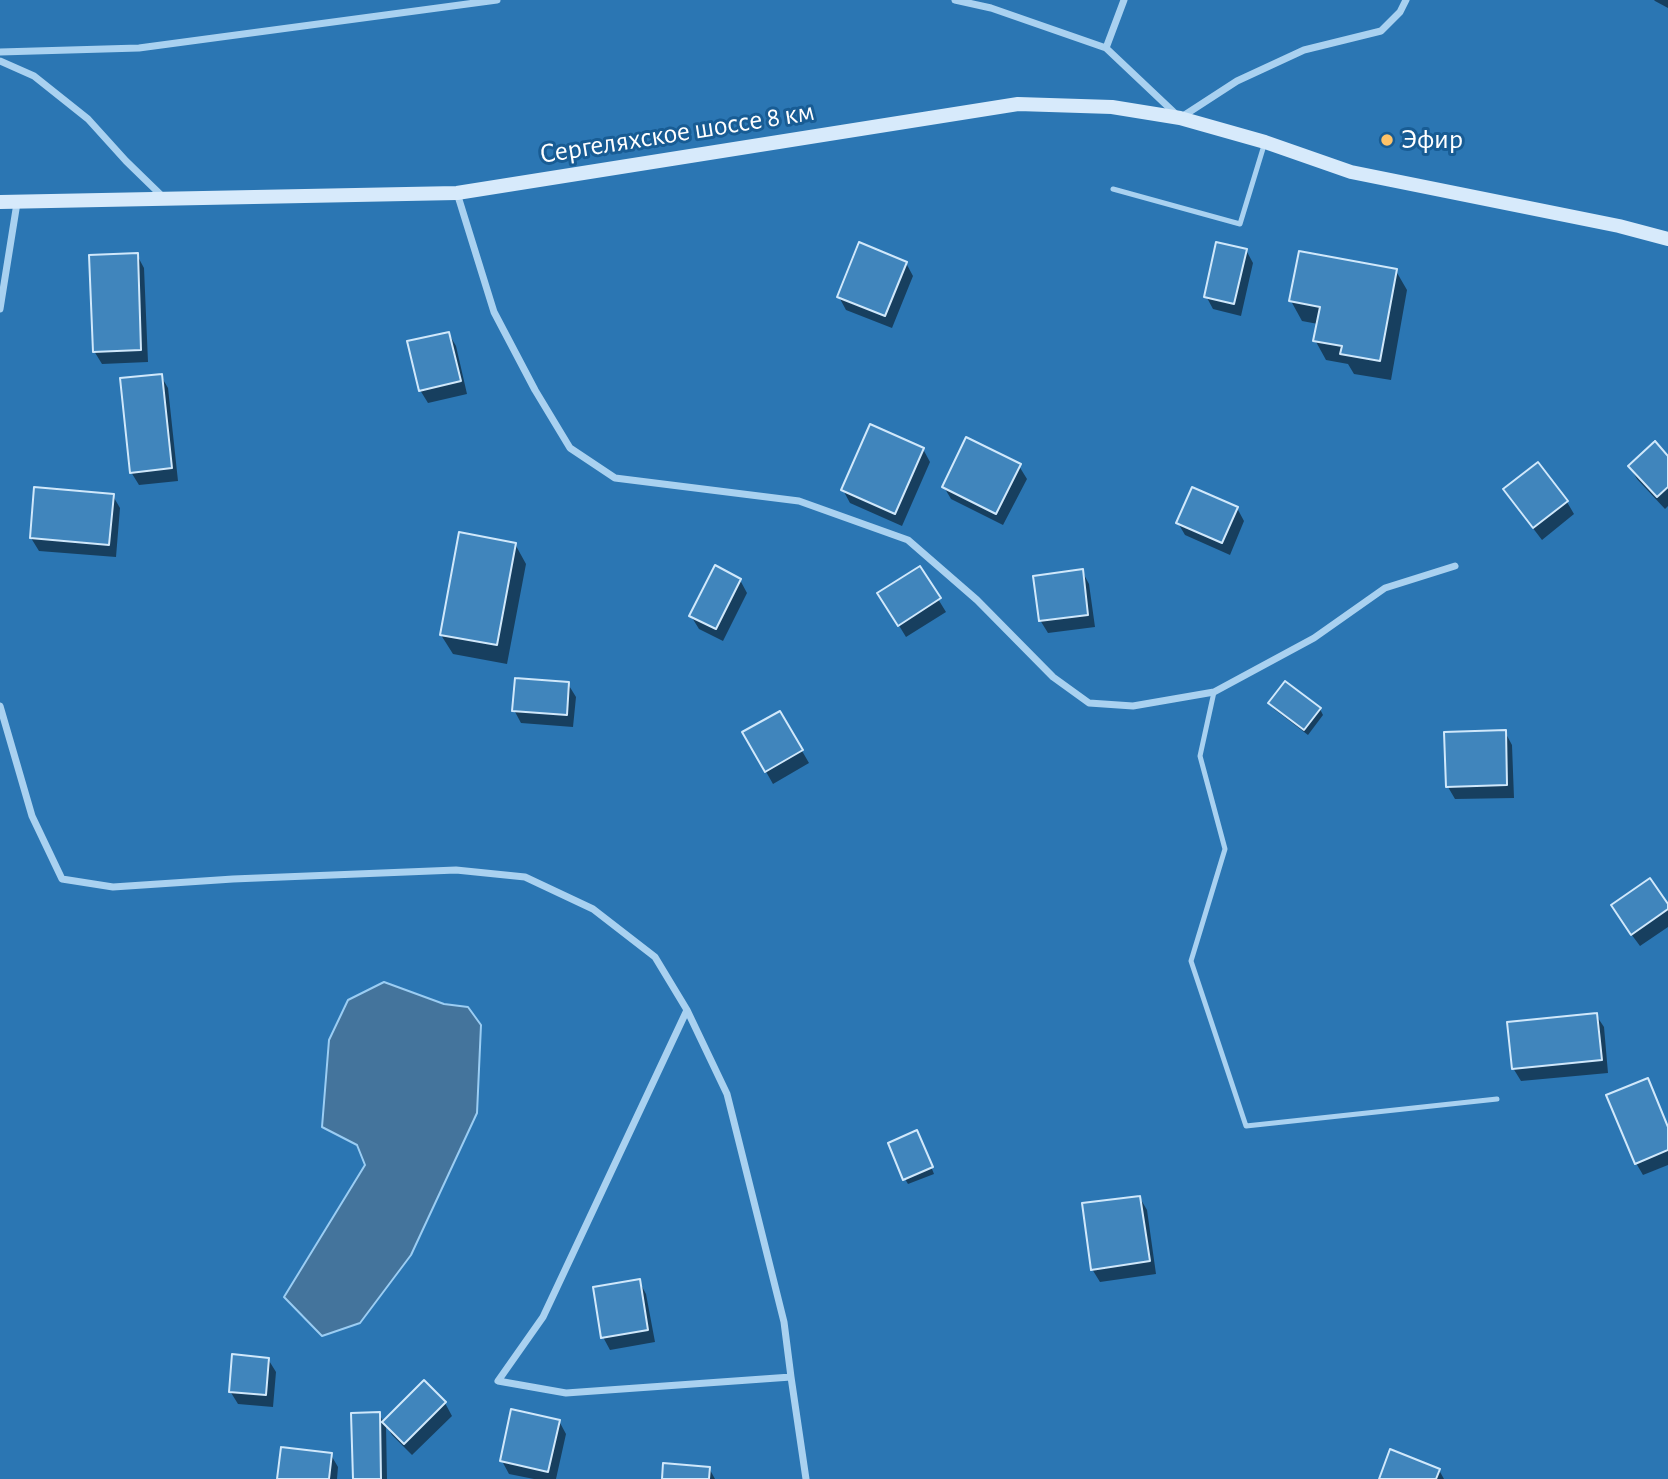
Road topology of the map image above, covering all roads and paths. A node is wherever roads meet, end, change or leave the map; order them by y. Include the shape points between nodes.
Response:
1 (497, 0) edge
2 (955, 0) edge
3 (1124, 0) edge
4 (1406, 0) edge
5 (1106, 48) junction
6 (0, 52) edge
7 (0, 61) edge
8 (1180, 118) junction
9 (1265, 142) junction
10 (1113, 189) dead end
11 (457, 193) junction
12 (166, 200) junction
13 (0, 202) edge
14 (17, 203) junction
15 (1668, 239) edge
16 (0, 310) edge
17 (1455, 566) dead end
18 (1214, 692) junction
19 (0, 706) edge
20 (687, 1010) junction
21 (1497, 1099) dead end
22 (791, 1377) junction
23 (806, 1479) edge

1 - 6 street via 139,48
2 - 5 street
3 - 5 street
4 - 8 street via 1381,31 1304,50 1237,81
5 - 8 street
7 - 12 street via 34,76 88,119
8 - 9 main road, Сергеляхское шоссе 8 км
8 - 11 main road, Сергеляхское шоссе 8 км via 1112,107 1018,104
9 - 10 lane via 1240,224
9 - 15 main road, Сергеляхское шоссе 8 км via 1351,172
11 - 12 main road, Сергеляхское шоссе 8 км
11 - 18 street via 494,312 535,390 570,448 615,478 799,501 908,540 977,600 1053,677 1089,703 1133,706
12 - 14 main road, Сергеляхское шоссе 8 км
13 - 14 main road, Сергеляхское шоссе 8 км
14 - 16 street
17 - 18 street via 1385,588 1314,638
18 - 21 lane via 1200,756 1225,849 1191,961 1246,1126
19 - 20 street via 32,816 62,879 113,887 456,870 525,877 593,909 654,957
20 - 22 street via 727,1094 784,1322
20 - 22 street via 543,1317 498,1381 566,1393
22 - 23 street

